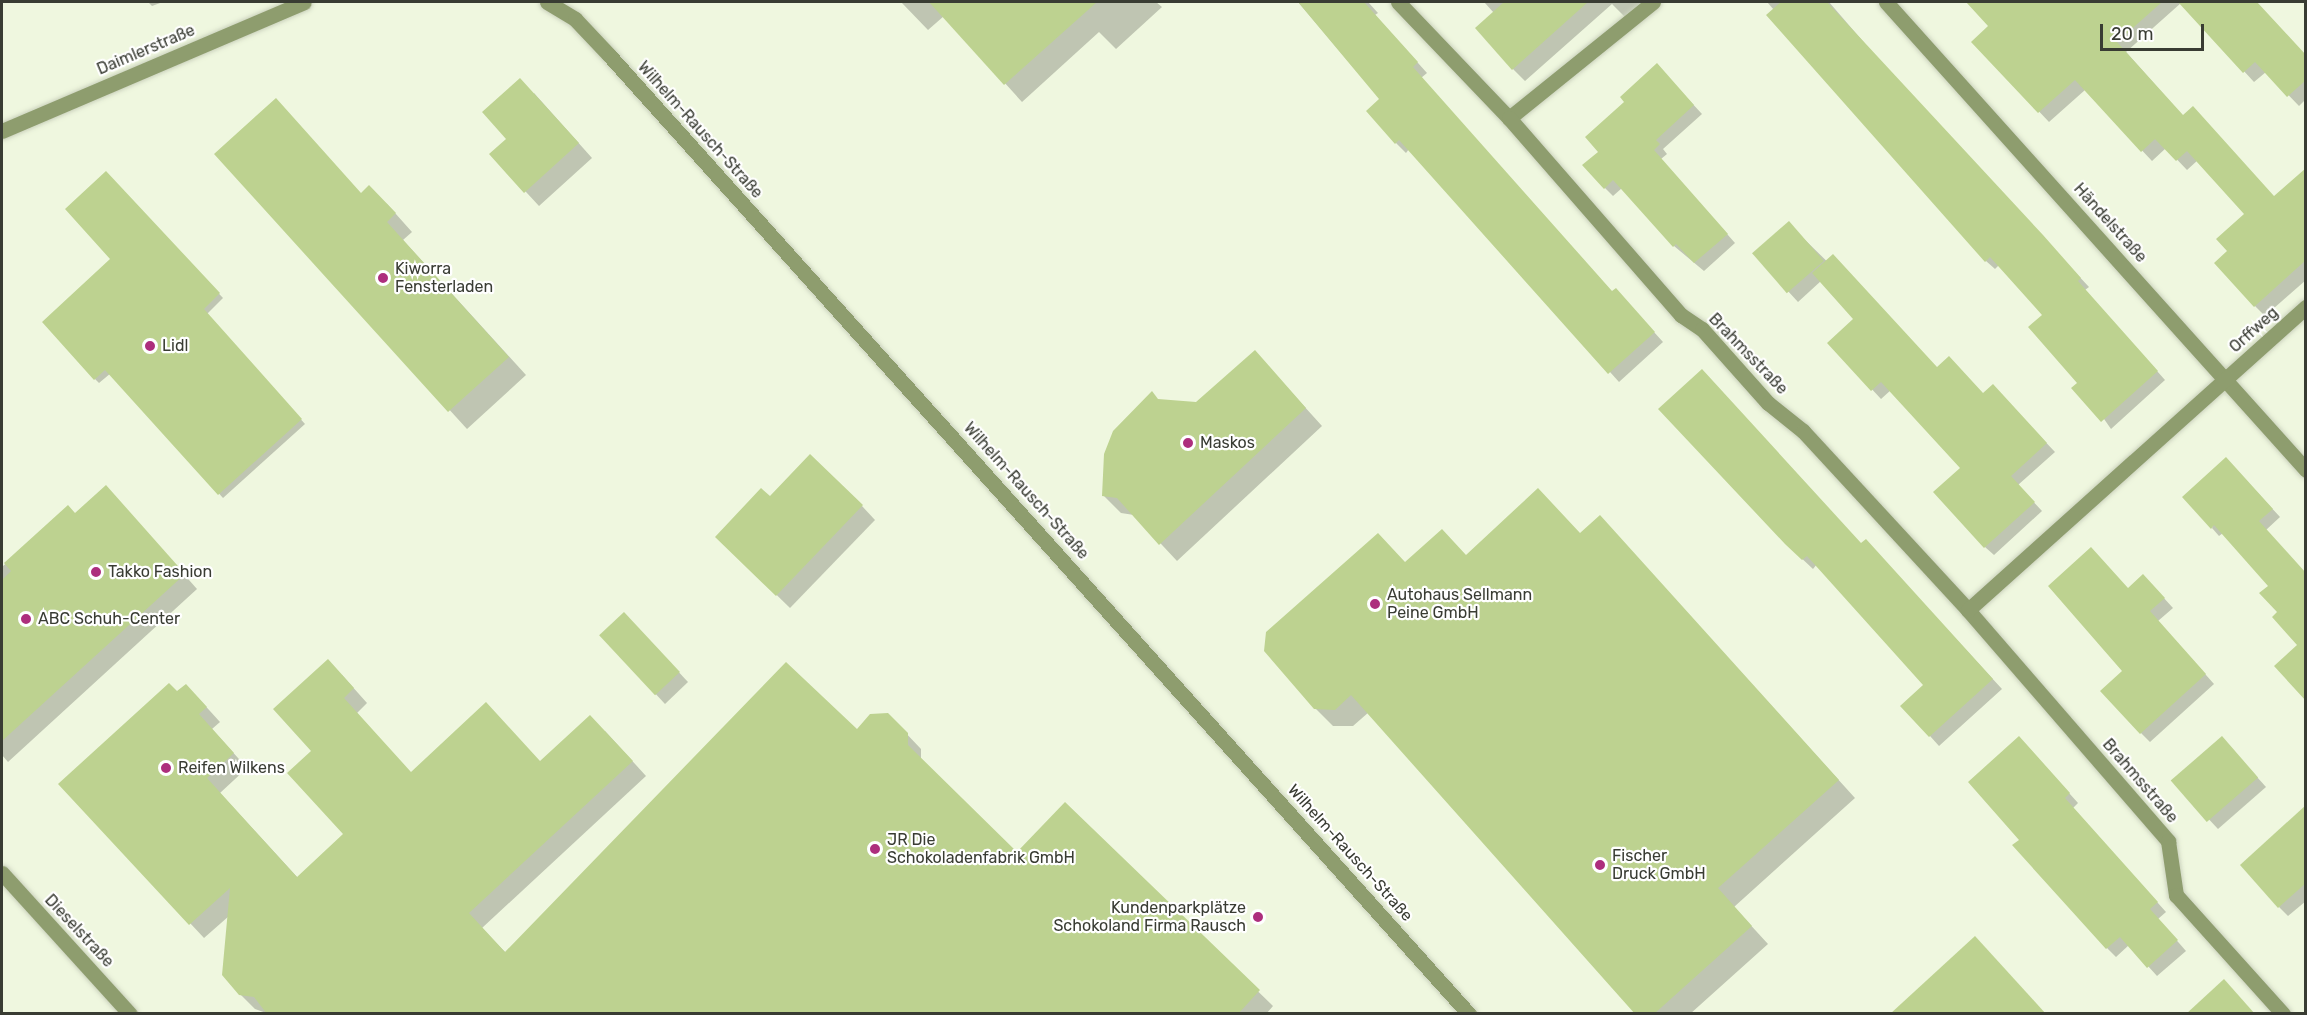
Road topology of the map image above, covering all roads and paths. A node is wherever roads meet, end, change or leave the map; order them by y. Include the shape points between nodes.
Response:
1 (304, 2) edge
2 (547, 2) edge
3 (1398, 2) edge
4 (1653, 2) edge
5 (1886, 2) edge
6 (1509, 118) junction
7 (2, 131) edge
8 (2306, 307) edge
9 (2227, 379) junction
10 (2306, 470) edge
11 (1968, 610) junction
12 (2, 873) edge
13 (130, 1014) edge
14 (1469, 1014) edge
15 (2283, 1014) edge

1 - 7 street, Daimlerstraße
2 - 14 street, Wilhelm-Rausch-Straße via 574,19 609,55
3 - 6 street, Brahmsstraße
4 - 6 street
5 - 9 street, Händelstraße
6 - 11 street, Brahmsstraße via 1681,315 1702,329 1768,403 1803,431
8 - 9 street, Orffweg
9 - 10 street, Händelstraße
9 - 11 street
11 - 15 street, Brahmsstraße via 2168,841 2176,895
12 - 13 street, Dieselstraße

